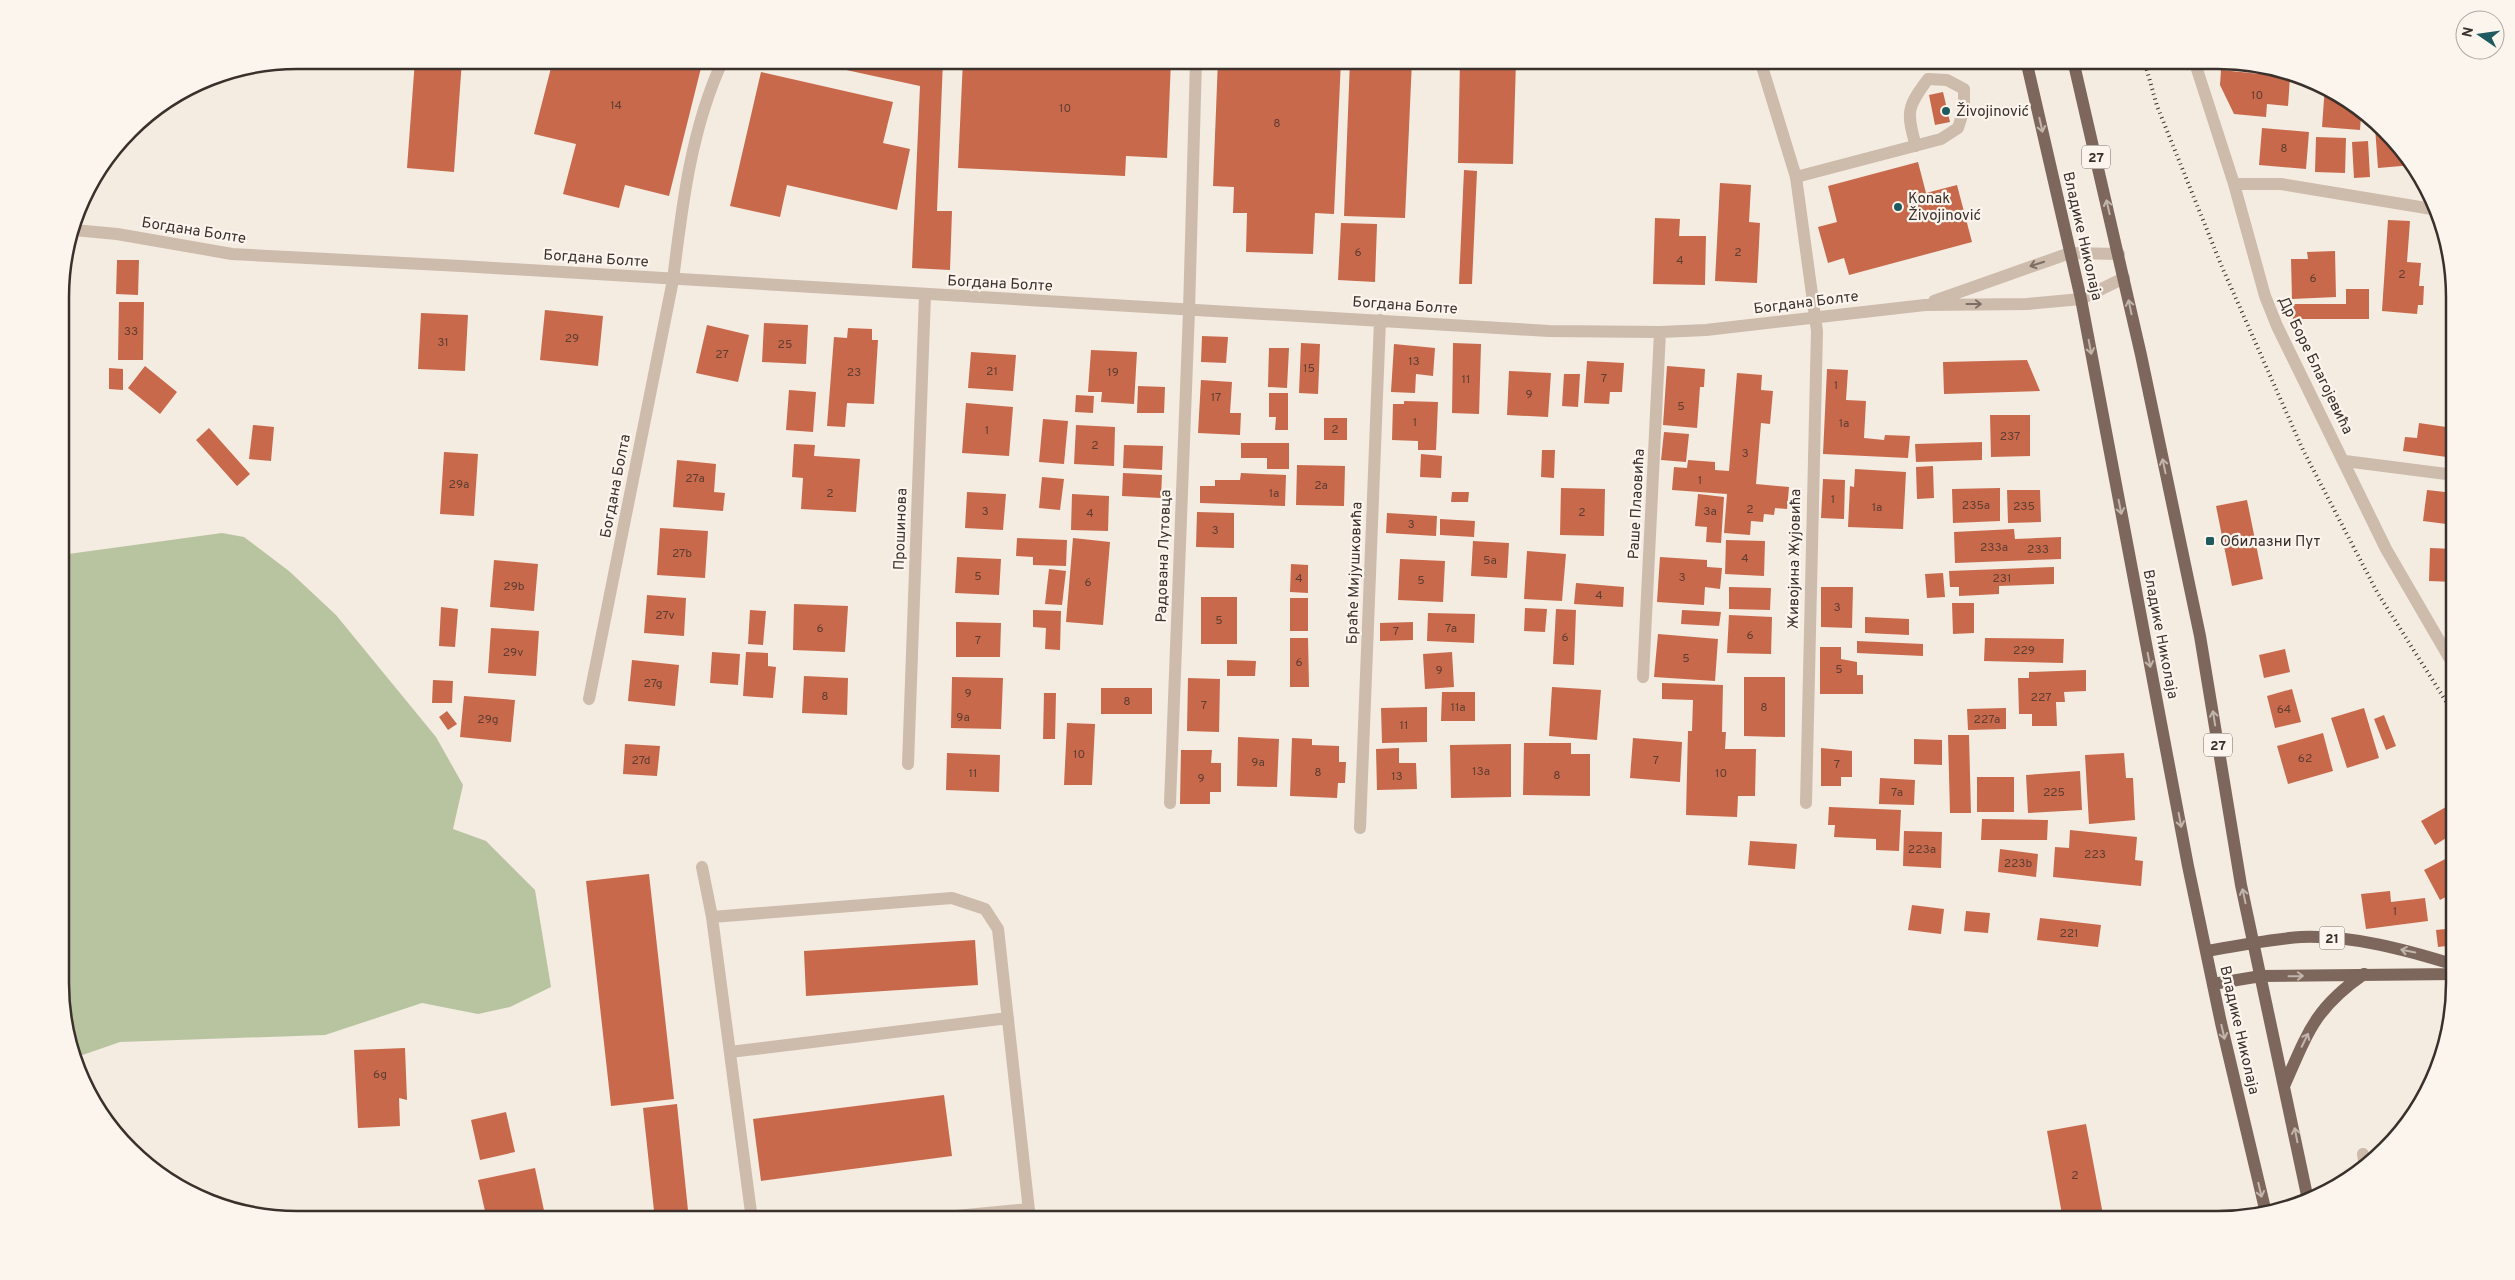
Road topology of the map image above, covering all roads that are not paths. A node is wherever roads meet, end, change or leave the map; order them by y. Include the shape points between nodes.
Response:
1 (719, 69) edge
2 (1196, 69) edge
3 (1763, 69) edge
4 (2028, 69) edge
5 (2075, 69) edge
6 (2197, 69) edge
7 (1916, 146) junction
8 (1796, 177) junction
9 (2234, 184) junction
10 (2428, 208) edge
11 (79, 230) edge
12 (2070, 253) junction
13 (2119, 254) junction
14 (2124, 278) junction
15 (673, 280) junction
16 (925, 295) junction
17 (2081, 299) junction
18 (1925, 305) junction
19 (1189, 311) junction
20 (1815, 316) junction
21 (1380, 320) junction
22 (1660, 332) junction
23 (2345, 461) junction
24 (2446, 474) edge
25 (2446, 652) edge
26 (1643, 677) dead end
27 (589, 699) dead end
28 (908, 764) dead end
29 (1170, 802) dead end
30 (1806, 803) dead end
31 (1360, 828) dead end
32 (702, 867) dead end
33 (712, 917) junction
34 (2253, 943) junction
35 (2206, 951) junction
36 (2446, 962) edge
37 (2364, 974) junction
38 (2446, 974) edge
39 (2261, 976) junction
40 (2213, 984) junction
41 (1008, 1018) junction
42 (730, 1052) junction
43 (2286, 1084) junction
44 (2363, 1154) dead end
45 (2364, 1158) edge
46 (2307, 1193) edge
47 (2264, 1206) edge
48 (751, 1211) edge
49 (1029, 1211) edge

1 - 15 street, Богдана Болта via 712,83 684,197
2 - 19 street, Радована Лутовца
3 - 8 street, Живојина Жујовића
4 -> 12 main road, Владике Николаја
13 -> 5 main road, Владике Николаја / 27
6 - 9 street, Др Боре Благојевића
7 - 7 street via 1941,139 1958,128 1964,110 1964,89 1947,80 1928,79 1911,101 1909,121
7 - 8 street
8 - 20 street, Живојина Жујовића
9 - 10 street via 2281,184
9 - 23 street, Др Боре Благојевића via 2265,296 2277,326
11 - 15 street, Богдана Болте via 232,254
12 - 13 street, Богдана Болте
12 - 17 main road, Владике Николаја
12 -> 18 street, Богдана Болте
13 - 14 main road, Владике Николаја / 27
14 - 17 street, Богдана Болте
34 -> 14 main road, Владике Николаја / 27 via 2200,636
15 - 16 street, Богдана Болте
15 - 27 street, Богдана Болта
16 - 19 street, Богдана Болте
16 - 28 street, Прошинова
18 -> 17 street, Богдана Болте via 2027,304
17 -> 35 main road, Владике Николаја
18 - 20 street, Богдана Болте
19 - 21 street, Богдана Болте
19 - 29 street, Радована Лутовца
20 - 22 street, Богдана Болте via 1714,329
20 - 30 street, Живојина Жујовића via 1818,361 1812,478
21 - 22 street, Богдана Болте via 1548,331
21 - 31 street, Браће Мијушковића
22 - 26 street, Раше Плаовића
23 - 24 street
23 - 25 street, Др Боре Благојевића via 2386,549
32 - 33 street
33 - 41 street via 952,898 985,909 998,929
33 - 42 street
34 - 35 main road, 21
36 -> 34 main road, 21 via 2411,951 2328,938 2300,937
34 - 39 main road, Владике Николаја
35 - 40 main road, Владике Николаја
37 - 38 main road
39 -> 37 main road
43 -> 37 main road via 2320,1012 2341,990
39 - 40 main road
39 - 43 main road, Владике Николаја
40 -> 47 main road, Владике Николаја
41 - 42 street
41 - 49 street
42 - 48 street
46 -> 43 main road, Владике Николаја
44 - 45 street

